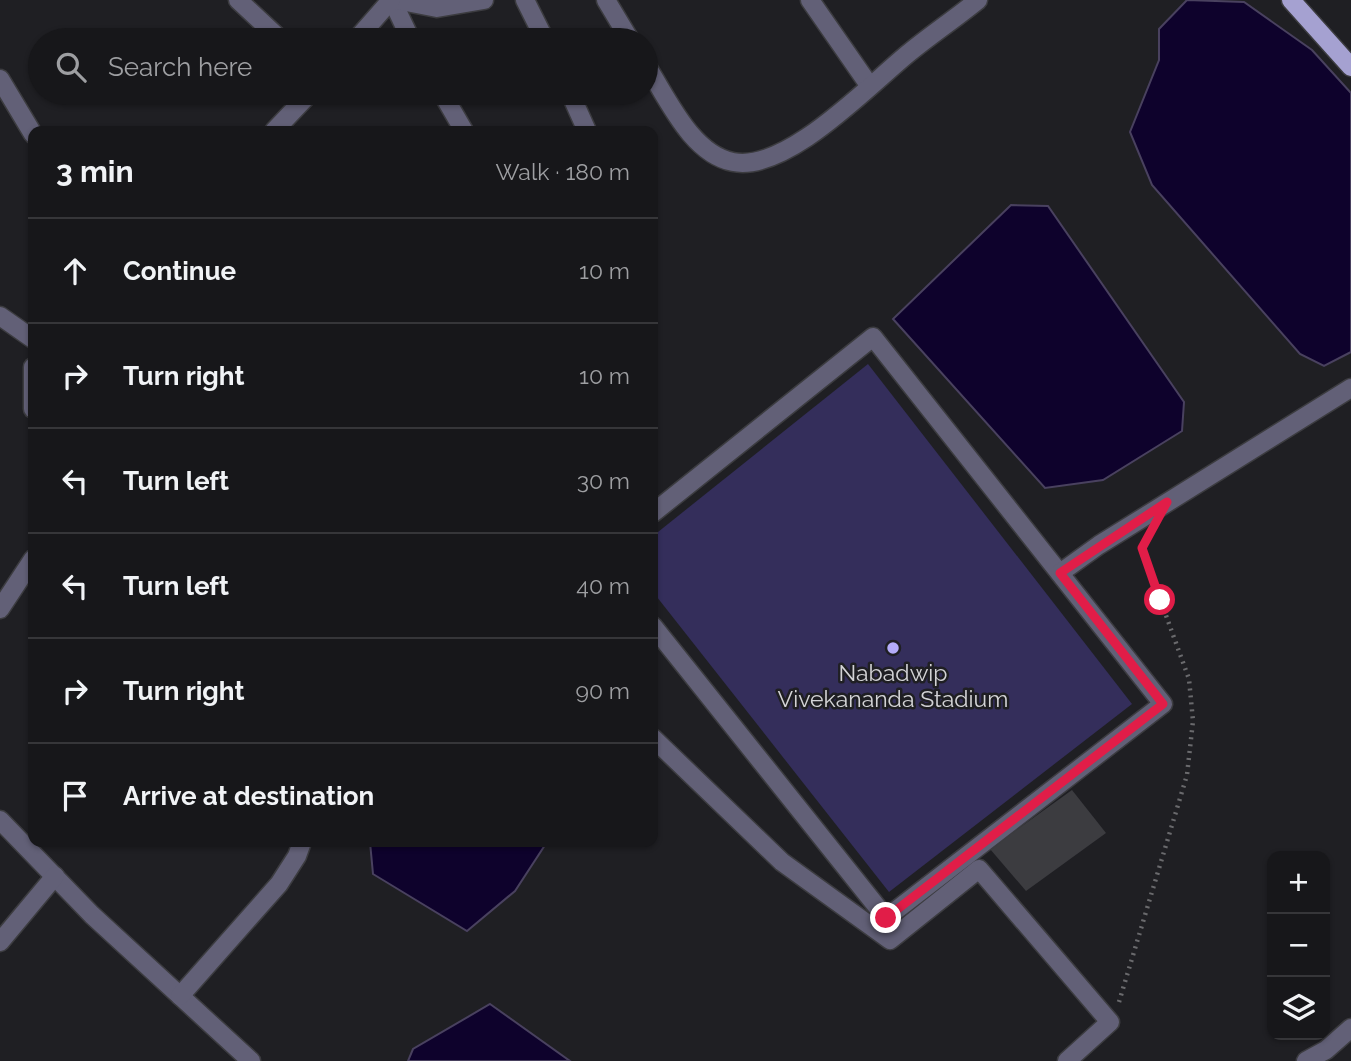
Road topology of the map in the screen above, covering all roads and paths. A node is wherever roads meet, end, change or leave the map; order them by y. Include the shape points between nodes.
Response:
1 (238, 0) edge
2 (393, 0) edge
3 (484, 0) edge
4 (525, 0) edge
5 (606, 0) edge
6 (810, 0) edge
7 (978, 0) edge
8 (1291, 0) edge
9 (268, 28) edge
10 (367, 28) edge
11 (406, 28) edge
12 (539, 28) edge
13 (623, 28) edge
14 (1351, 67) edge
15 (0, 79) edge
16 (658, 83) edge
17 (869, 85) junction
18 (299, 105) edge
19 (449, 105) edge
20 (575, 105) edge
21 (28, 126) edge
22 (279, 126) edge
23 (461, 126) edge
24 (585, 126) edge
25 (0, 316) edge
26 (28, 336) edge
27 (1351, 388) edge
28 (658, 509) edge
29 (1149, 539) dead end
30 (28, 567) edge
31 (1060, 573) junction
32 (0, 609) edge
33 (658, 632) edge
34 (658, 743) edge
35 (0, 820) edge
36 (300, 847) edge
37 (55, 876) junction
38 (0, 942) edge
39 (180, 996) junction
40 (1110, 1022) junction
41 (1351, 1028) edge
42 (251, 1061) edge
43 (1067, 1061) edge
44 (1306, 1061) edge

1 - 9 street
2 - 3 street via 437,8
2 - 10 street
2 - 11 street
4 - 12 street
5 - 13 street
6 - 17 street
7 - 17 street
8 - 14 main road
15 - 21 street
16 - 17 street via 695,138 732,162 754,163 789,148
18 - 22 street
19 - 23 street
20 - 24 street
25 - 26 street
27 - 31 street
28 - 31 street via 873,337
29 - 40 path via 1142,548 1189,679 1193,722 1187,775
30 - 32 street
31 - 33 street via 1163,704 886,918
34 - 40 street via 782,862 890,940 979,869
35 - 37 street
36 - 39 street via 279,884
37 - 38 street
37 - 39 street
39 - 42 street
40 - 43 street
41 - 44 street

